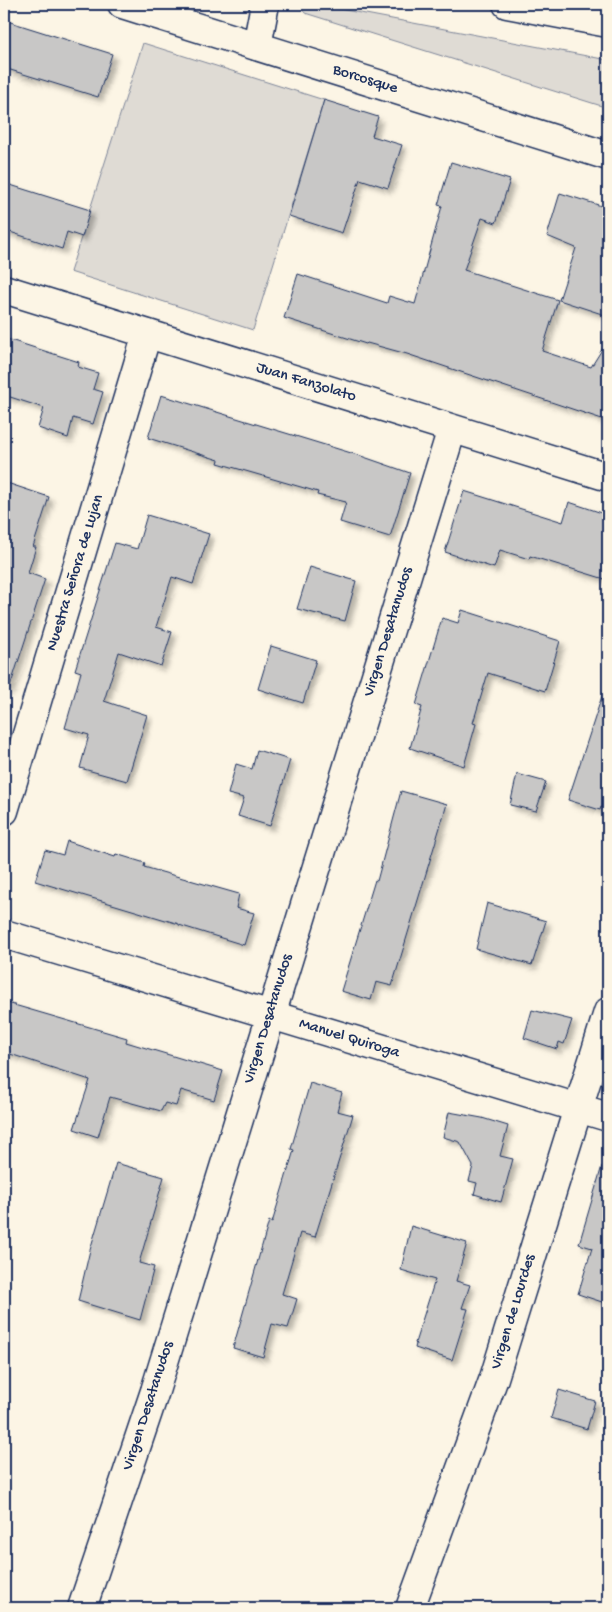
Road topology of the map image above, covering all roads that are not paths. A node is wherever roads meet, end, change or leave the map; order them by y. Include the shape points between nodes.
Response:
1 (122, 4) edge
2 (265, 4) edge
3 (507, 4) edge
4 (608, 23) edge
5 (257, 46) junction
6 (608, 156) edge
7 (4, 289) edge
8 (147, 334) junction
9 (452, 429) junction
10 (608, 477) edge
11 (4, 811) edge
12 (4, 934) edge
13 (608, 1012) edge
14 (271, 1015) junction
15 (578, 1108) junction
16 (608, 1117) edge
17 (82, 1608) edge
18 (410, 1608) edge

1 - 5 street, Borcosque
2 - 5 street
3 - 4 street
5 - 6 street, Borcosque
7 - 8 street, Juan Fanzolato
8 - 9 street, Juan Fanzolato
8 - 11 street, Nuestra Señora de Lujan
9 - 10 street, Juan Fanzolato
9 - 14 street, Virgen Desatanudos
12 - 14 street, Manuel Quiroga
13 - 15 street, Virgen de Lourdes
14 - 15 street, Manuel Quiroga
14 - 17 street, Virgen Desatanudos via 155,1391
15 - 16 street, Manuel Quiroga
15 - 18 street, Virgen de Lourdes via 494,1378

